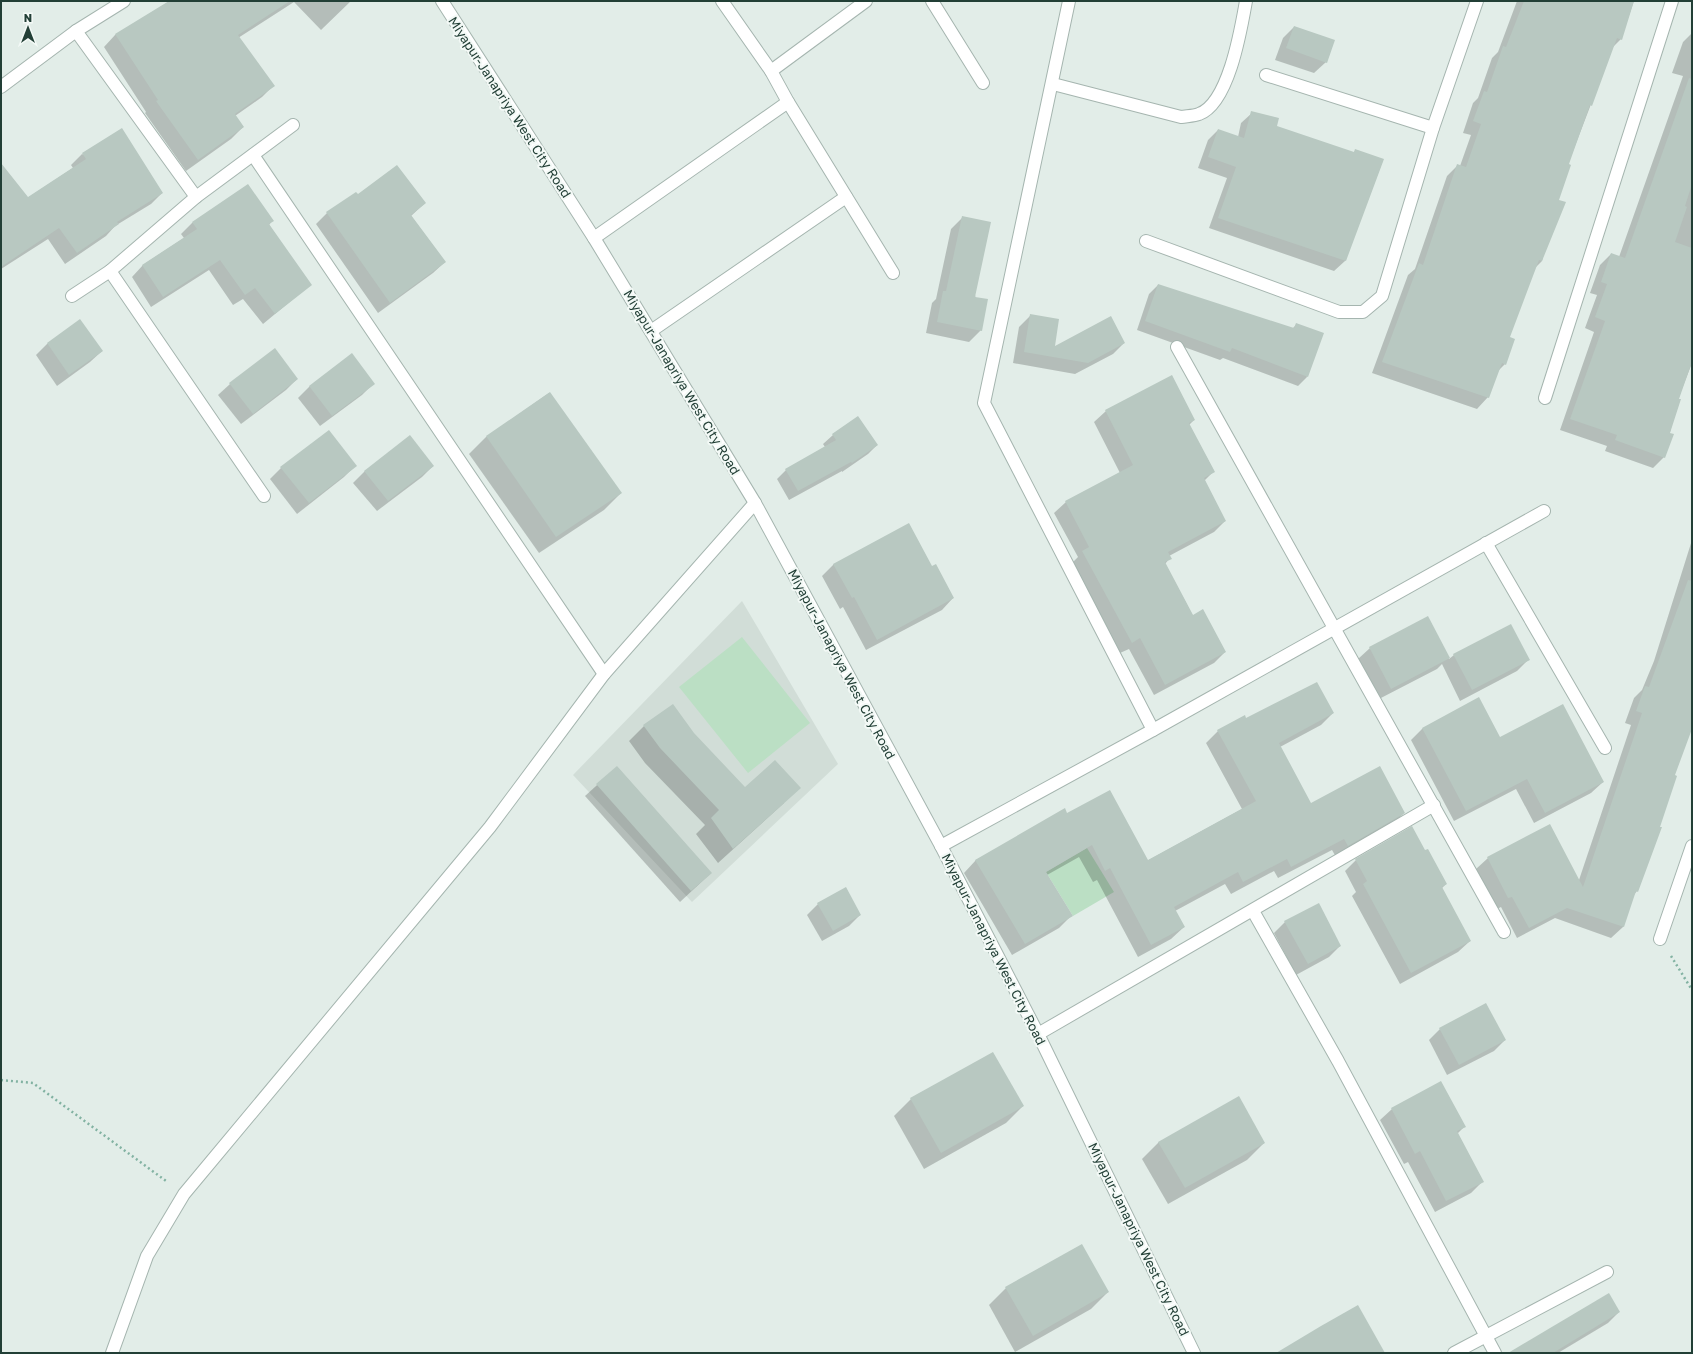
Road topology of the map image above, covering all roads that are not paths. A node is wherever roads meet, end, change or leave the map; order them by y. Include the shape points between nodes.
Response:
1 (124, 1) edge
2 (442, 1) edge
3 (722, 1) edge
4 (866, 1) edge
5 (932, 1) edge
6 (1069, 1) edge
7 (1246, 1) edge
8 (1477, 1) edge
9 (1672, 1) edge
10 (76, 31) junction
11 (771, 71) junction
12 (1266, 75) dead end
13 (982, 83) dead end
14 (1053, 84) junction
15 (1, 88) edge
16 (788, 102) junction
17 (293, 125) dead end
18 (1433, 128) junction
19 (253, 155) junction
20 (196, 196) junction
21 (846, 197) junction
22 (594, 238) junction
23 (1146, 241) dead end
24 (110, 271) junction
25 (893, 273) dead end
26 (72, 296) dead end
27 (651, 331) junction
28 (1177, 347) dead end
29 (1545, 398) dead end
30 (264, 496) dead end
31 (755, 504) junction
32 (1544, 511) dead end
33 (1486, 543) junction
34 (1334, 627) junction
35 (604, 674) junction
36 (1153, 730) junction
37 (1605, 748) dead end
38 (1434, 805) junction
39 (941, 846) junction
40 (1692, 846) edge
41 (1253, 911) junction
42 (1504, 932) dead end
43 (1660, 939) road end
44 (1038, 1034) junction
45 (1607, 1272) dead end
46 (1486, 1336) junction
47 (112, 1353) edge
48 (1194, 1353) edge
49 (1454, 1353) edge
50 (1495, 1353) edge

1 - 10 street
2 - 22 street, Miyapur-Janapriya West City Road
3 - 11 street
4 - 11 street
5 - 13 street
6 - 14 street
7 - 14 street via 1233,65 1213,104 1200,114 1181,117
8 - 18 street
9 - 29 street
10 - 15 street
10 - 20 street
11 - 16 street
12 - 18 street
14 - 36 street via 984,404
16 - 21 street
16 - 22 street
17 - 19 street
18 - 23 street via 1382,296 1363,312 1339,312
19 - 20 street
19 - 35 street
20 - 24 street
21 - 25 street
21 - 27 street
22 - 27 street, Miyapur-Janapriya West City Road
24 - 26 street
24 - 30 street
27 - 31 street, Miyapur-Janapriya West City Road
28 - 34 street
31 - 35 street
31 - 39 street, Miyapur-Janapriya West City Road
32 - 33 street
33 - 34 street
33 - 37 street
34 - 36 street
34 - 38 street
35 - 47 street via 490,827 184,1194 147,1256
36 - 39 street
38 - 41 street
38 - 42 street
39 - 44 street, Miyapur-Janapriya West City Road
40 - 43 street
41 - 44 street
41 - 46 street via 1338,1061
44 - 48 street, Miyapur-Janapriya West City Road
45 - 46 street
46 - 49 street
46 - 50 street

